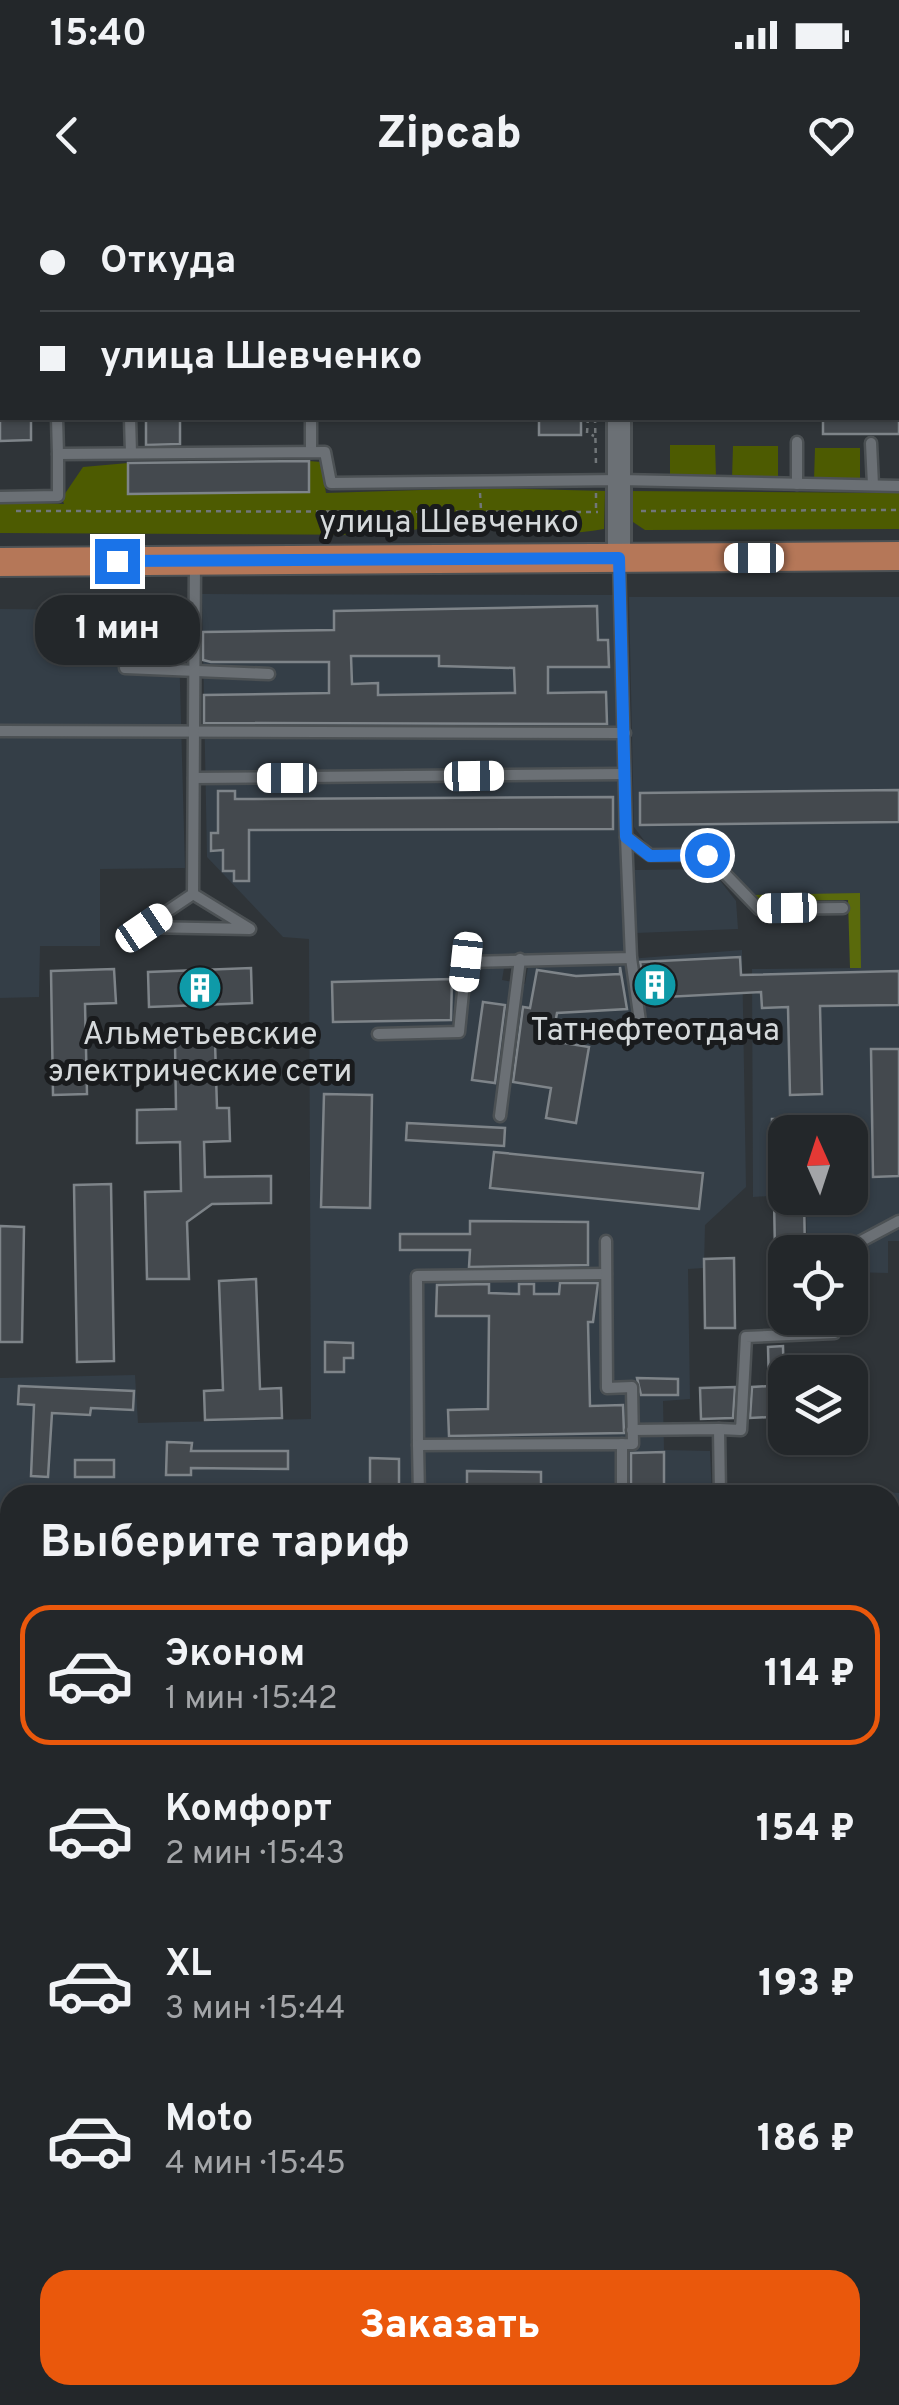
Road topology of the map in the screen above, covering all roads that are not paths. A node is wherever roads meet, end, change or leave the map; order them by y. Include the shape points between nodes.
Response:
1 (57, 420) edge
2 (130, 420) edge
3 (311, 420) edge
4 (619, 420) edge
5 (797, 442) dead end
6 (871, 443) dead end
7 (311, 452) junction
8 (131, 453) junction
9 (58, 454) junction
10 (620, 480) junction
11 (797, 484) junction
12 (873, 485) junction
13 (899, 486) edge
14 (0, 496) edge
15 (899, 556) edge
16 (619, 558) junction
17 (195, 561) junction
18 (0, 562) edge
19 (124, 668) dead end
20 (194, 670) junction
21 (270, 674) dead end
22 (0, 731) edge
23 (625, 733) junction
24 (194, 734) junction
25 (624, 774) junction
26 (194, 778) junction
27 (626, 837) junction
28 (193, 894) junction
29 (843, 908) dead end
30 (630, 958) junction
31 (520, 959) junction
32 (642, 1028) dead end
33 (378, 1034) dead end
34 (500, 1116) dead end
35 (899, 1221) edge
36 (868, 1237) edge
37 (606, 1241) dead end
38 (606, 1274) junction
39 (781, 1335) edge
40 (719, 1429) junction
41 (632, 1430) junction
42 (622, 1444) junction
43 (418, 1445) junction
44 (419, 1485) edge
45 (622, 1485) edge
46 (720, 1485) edge

1 - 9 lane
2 - 8 lane
3 - 7 lane
4 - 10 street
5 - 11 lane
6 - 12 lane
7 - 8 lane
7 - 10 lane via 325,452 331,484
8 - 9 lane
9 - 14 lane via 58,496
10 - 11 lane
10 - 16 street
11 - 12 lane
12 - 13 lane
15 - 16 main road, улица Шевченко
16 - 17 main road, улица Шевченко
16 - 23 lane
17 - 18 main road, улица Шевченко
17 - 20 lane
19 - 20 lane
20 - 21 lane
20 - 24 lane
22 - 24 lane
23 - 24 lane
23 - 25 lane
24 - 26 lane
25 - 26 lane
25 - 27 lane
26 - 28 lane
27 - 29 lane via 650,856 707,855 759,909
27 - 30 lane
28 - 28 lane via 144,928 250,929 208,902
30 - 31 lane
30 - 32 lane
31 - 33 lane via 466,962 458,1032
31 - 34 lane
35 - 36 lane
37 - 38 lane
38 - 41 lane via 607,1388 632,1387
38 - 43 lane via 417,1276
39 - 40 lane via 746,1337 740,1430
40 - 41 lane
40 - 46 lane
41 - 42 lane via 632,1444
42 - 43 lane
42 - 45 lane
43 - 44 lane

